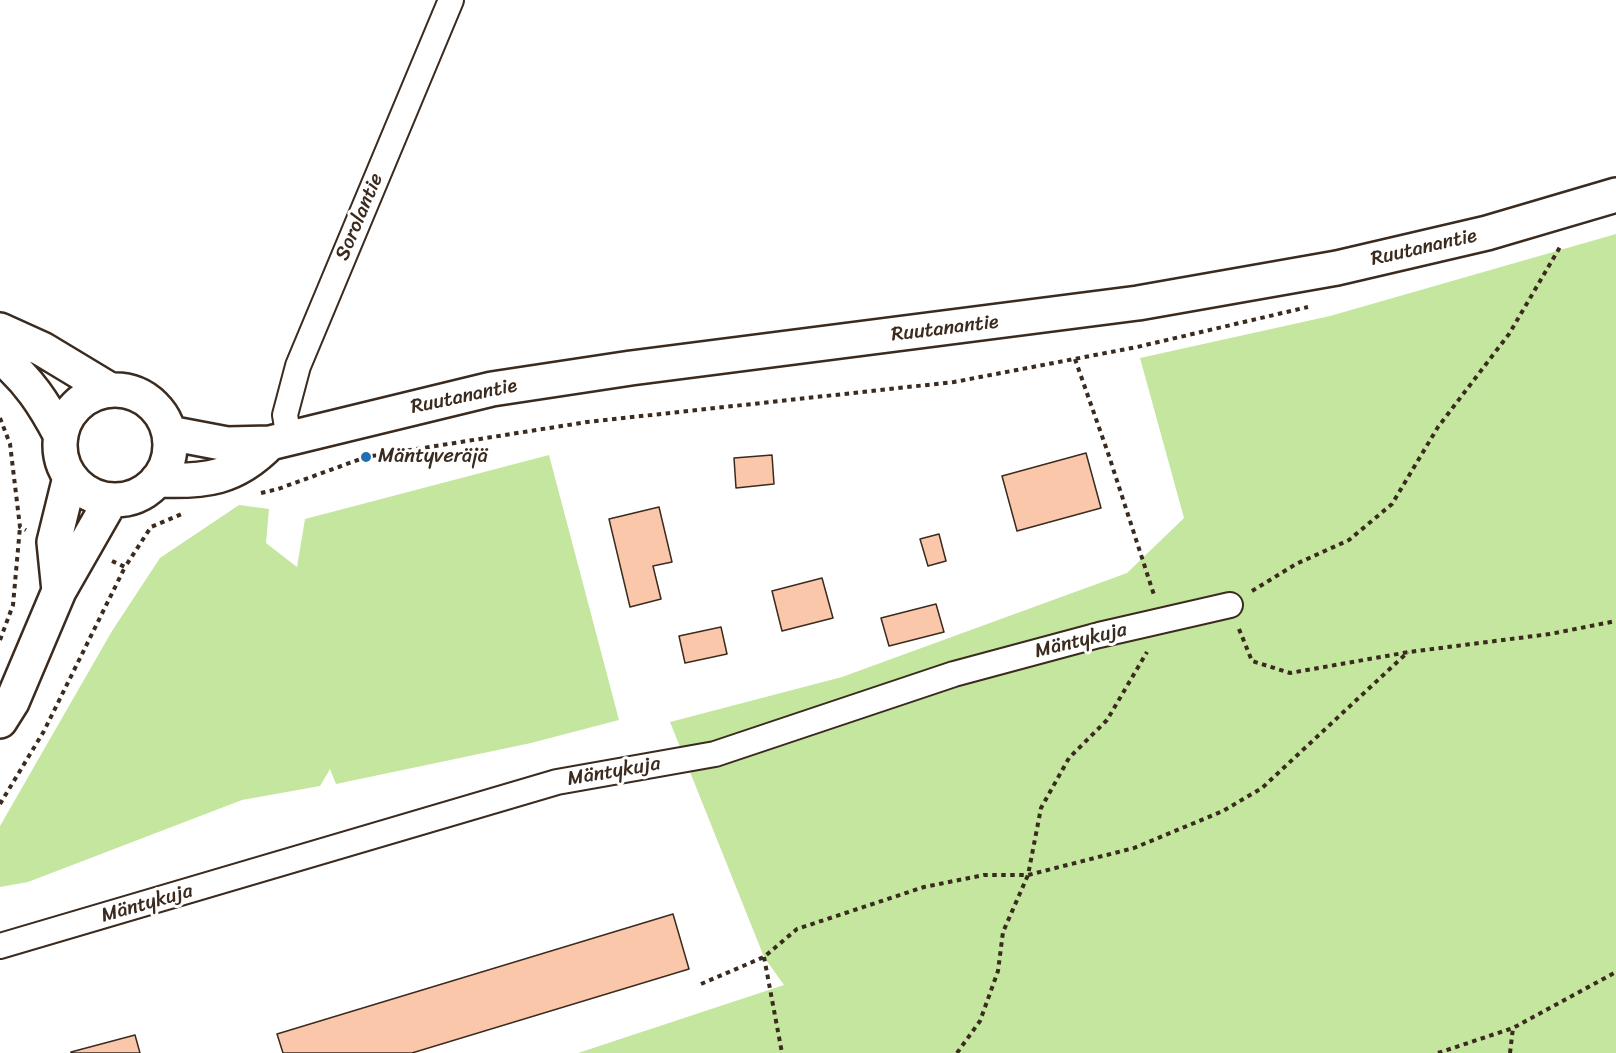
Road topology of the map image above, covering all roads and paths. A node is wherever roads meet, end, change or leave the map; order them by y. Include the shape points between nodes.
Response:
1 (451, 0) edge
2 (1616, 195) edge
3 (1571, 243) dead end
4 (1560, 247) junction
5 (1549, 249) dead end
6 (1311, 307) dead end
7 (0, 330) edge
8 (0, 356) edge
9 (1074, 359) junction
10 (110, 390) junction
11 (0, 418) edge
12 (169, 433) junction
13 (61, 436) junction
14 (279, 441) junction
15 (70, 477) junction
16 (157, 480) junction
17 (259, 493) dead end
18 (111, 500) junction
19 (187, 512) dead end
20 (20, 527) junction
21 (69, 546) junction
22 (125, 567) junction
23 (1230, 605) junction
24 (1162, 621) junction
25 (1616, 621) edge
26 (0, 640) edge
27 (1409, 651) junction
28 (0, 721) edge
29 (0, 804) edge
30 (1028, 874) junction
31 (0, 946) edge
32 (764, 957) junction
33 (1616, 972) edge
34 (701, 984) dead end
35 (1513, 1028) junction
36 (782, 1053) edge
37 (957, 1053) edge
38 (1438, 1053) edge
39 (1510, 1053) edge

1 - 14 street, Sorolantie via 298,366
2 - 14 main road, Ruutanantie via 1487,233 1337,268 1035,318 492,389
3 - 4 path
4 - 5 path
4 - 23 path via 1509,334 1438,427 1392,504 1349,540 1296,564
6 - 9 path
7 - 10 main road via 42,349
8 - 13 main road via 40,397
9 - 17 path via 954,382 587,422 366,457
9 - 24 path
10 - 12 main road via 126,390 154,405
10 - 13 main road via 83,400 73,409
11 - 20 path via 10,444
12 - 14 main road, Ruutanantie via 227,444
12 - 16 main road via 166,466
13 - 15 main road via 63,464
14 - 16 main road via 251,463 208,479
15 - 18 main road via 82,488
15 - 21 main road
16 - 18 main road via 144,492
18 - 21 main road
19 - 22 path via 151,527
20 - 21 path
20 - 26 path via 13,605
21 - 22 path
21 - 28 main road via 59,591 12,702
22 - 29 path via 44,731
23 - 24 street, Mäntykuja
23 - 27 path via 1252,660 1290,673
24 - 30 path via 1107,720 1069,758 1041,808
24 - 31 street, Mäntykuja via 954,674 715,754 557,782
25 - 27 path via 1550,634
27 - 30 path via 1262,788 1233,806 1134,849
30 - 32 path via 984,875 924,887 797,929
30 - 37 path via 1003,932 999,971 980,1021
32 - 34 path
32 - 36 path
33 - 35 path
35 - 38 path
35 - 39 path

